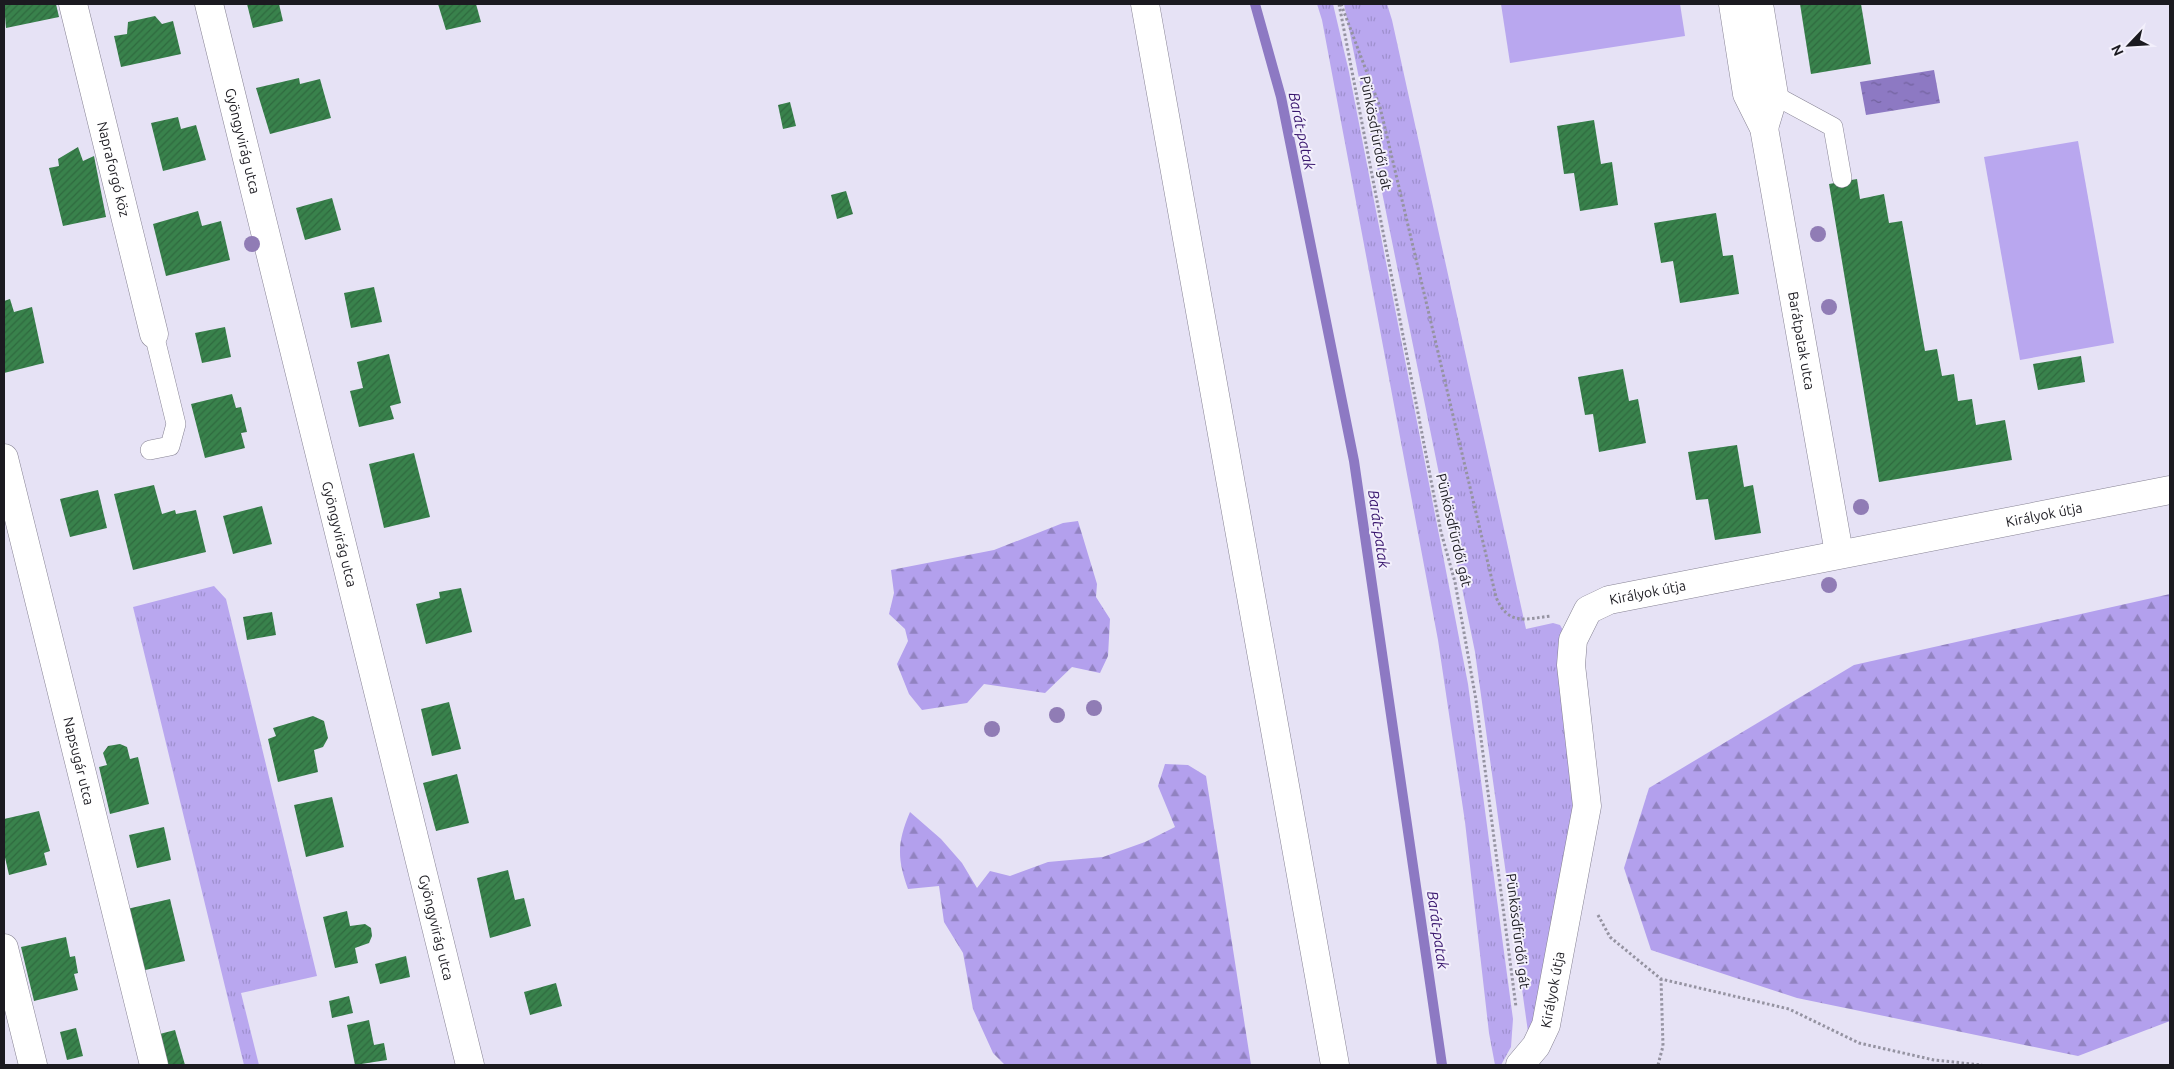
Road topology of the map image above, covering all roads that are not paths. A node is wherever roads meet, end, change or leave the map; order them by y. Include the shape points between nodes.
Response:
1 (73, 4) edge
2 (210, 4) edge
3 (1145, 4) edge
4 (1733, 4) edge
5 (1759, 4) edge
6 (1774, 95) junction
7 (1764, 128) junction
8 (1842, 178) dead end
9 (154, 334) joint
10 (150, 450) dead end
11 (4, 458) edge
12 (2170, 490) edge
13 (1839, 553) junction
14 (4, 948) edge
15 (33, 1065) edge
16 (154, 1065) edge
17 (470, 1065) edge
18 (1335, 1065) edge
19 (1520, 1065) edge

1 - 9 street, Napraforgó köz
2 - 17 street, Gyöngyvirág utca
3 - 18 street
4 - 7 street, Barátpatak utca via 1747,94
5 - 6 street, Barátpatak utca
6 - 7 street, Barátpatak utca
6 - 8 lane via 1832,127
7 - 13 street, Barátpatak utca
9 - 10 lane via 176,424 170,446
11 - 16 street, Napsugár utca
12 - 13 street, Királyok útja
13 - 19 street, Királyok útja via 1609,600 1588,610 1572,640 1571,665 1587,806 1546,1025 1536,1046
14 - 15 street

